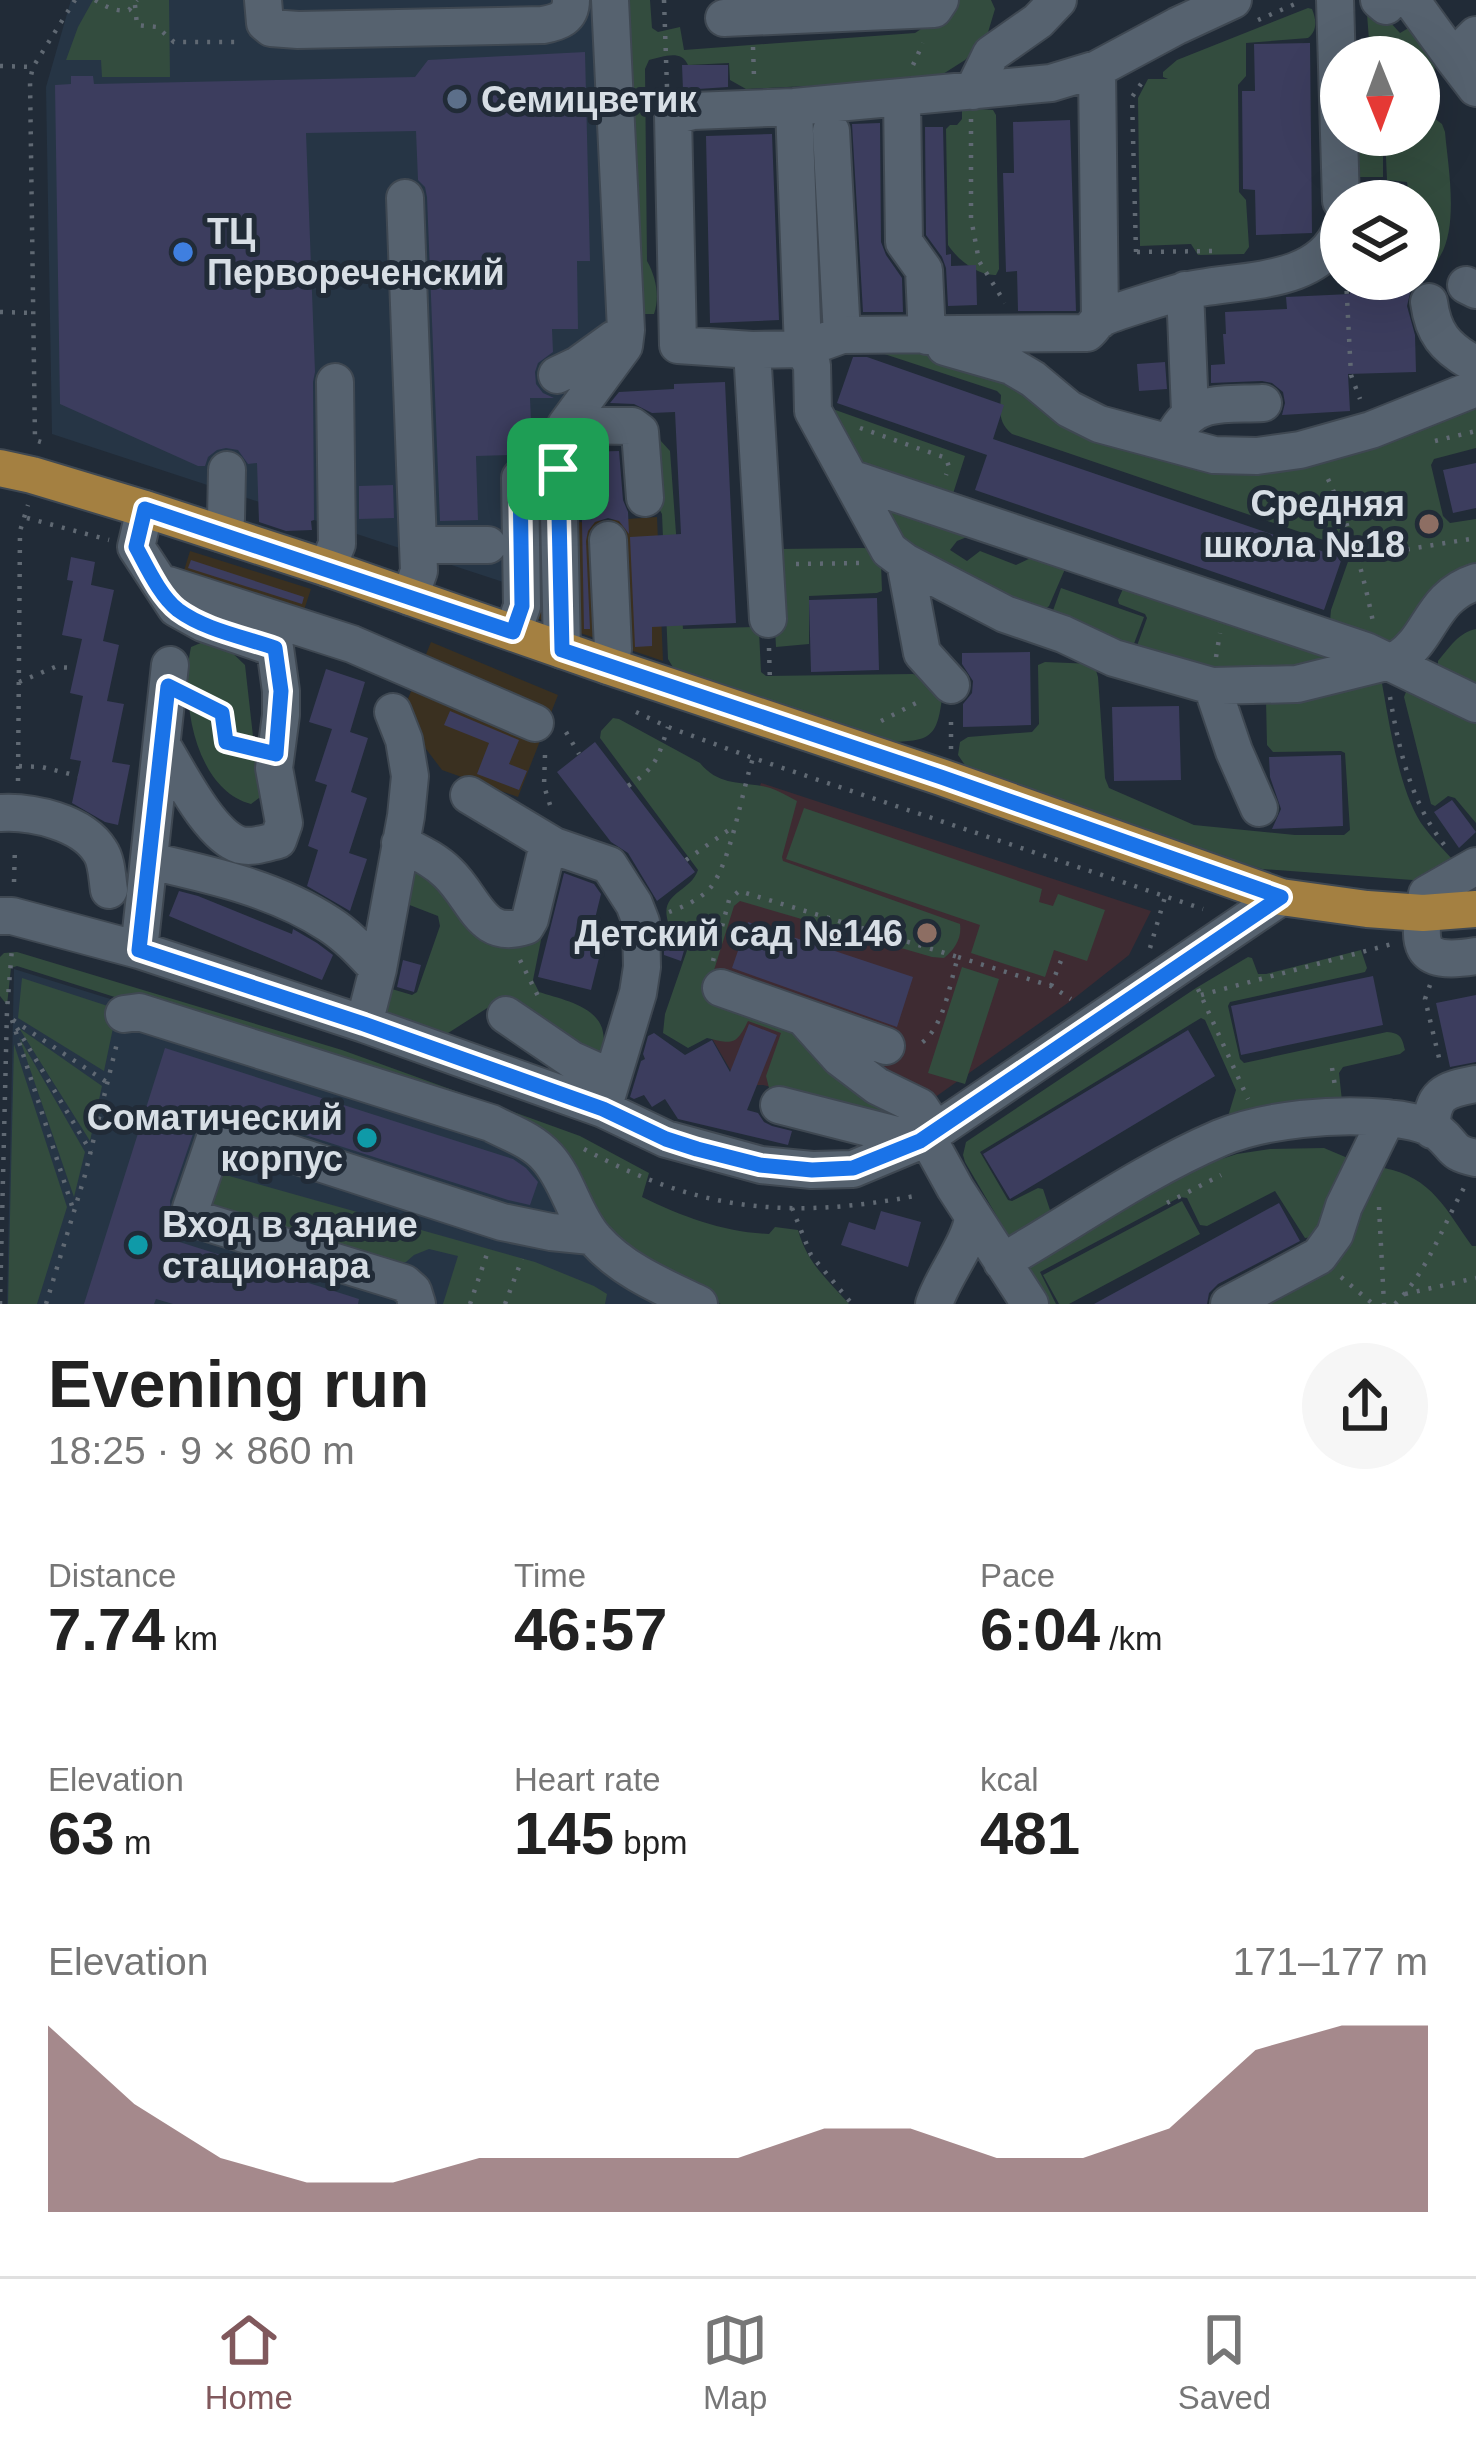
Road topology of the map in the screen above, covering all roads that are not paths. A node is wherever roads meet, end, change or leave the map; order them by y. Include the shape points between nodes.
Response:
1 (262, 0) edge
2 (571, 0) edge
3 (610, 0) edge
4 (1058, 0) edge
5 (1335, 0) edge
6 (1400, 1) edge
7 (937, 4) edge
8 (1240, 13) edge
9 (724, 18) dead end
10 (1465, 46) edge
11 (1097, 70) junction
12 (1476, 88) edge
13 (973, 91) junction
14 (902, 98) junction
15 (794, 107) junction
16 (832, 131) dead end
17 (1349, 180) edge
18 (405, 198) dead end
19 (1320, 261) edge
20 (1184, 290) junction
21 (1429, 302) dead end
22 (1100, 320) junction
23 (626, 330) junction
24 (842, 335) junction
25 (927, 336) junction
26 (803, 349) junction
27 (752, 350) junction
28 (1472, 374) edge
29 (557, 375) dead end
30 (335, 382) dead end
31 (1263, 403) dead end
32 (1190, 412) junction
33 (566, 425) junction
34 (1173, 445) junction
35 (29, 464) edge
36 (558, 469) junction
37 (227, 470) dead end
38 (850, 478) junction
39 (645, 498) dead end
40 (145, 509) junction
41 (220, 532) junction
42 (608, 540) dead end
43 (418, 544) junction
44 (488, 545) dead end
45 (904, 562) junction
46 (327, 568) junction
47 (157, 581) junction
48 (1476, 582) edge
49 (410, 597) junction
50 (768, 629) road end
51 (513, 632) junction
52 (352, 644) junction
53 (407, 647) dead end
54 (275, 648) junction
55 (562, 650) junction
56 (1375, 656) junction
57 (608, 666) junction
58 (169, 675) road end
59 (951, 686) road end
60 (1212, 686) junction
61 (1476, 704) edge
62 (393, 712) dead end
63 (549, 733) road end
64 (163, 747) junction
65 (469, 795) dead end
66 (1258, 808) dead end
67 (9, 812) edge
68 (570, 840) junction
69 (400, 843) junction
70 (150, 861) junction
71 (1476, 866) edge
72 (109, 890) dead end
73 (1281, 897) junction
74 (1476, 909) edge
75 (6, 916) edge
76 (1426, 936) junction
77 (139, 950) junction
78 (1476, 956) edge
79 (379, 969) junction
80 (721, 988) road end
81 (124, 1014) road end
82 (506, 1016) dead end
83 (805, 1019) junction
84 (364, 1024) junction
85 (886, 1046) road end
86 (1476, 1084) edge
87 (608, 1094) junction
88 (779, 1105) dead end
89 (1387, 1118) junction
90 (1432, 1130) junction
91 (928, 1136) junction
92 (1476, 1158) edge
93 (974, 1216) junction
94 (591, 1235) junction
95 (1002, 1262) junction
96 (417, 1304) edge
97 (699, 1304) edge
98 (934, 1304) edge
99 (1030, 1304) edge
100 (1228, 1304) edge

1 - 2 street via 265,23 298,30 543,25 566,16
3 - 23 street
4 - 13 street via 991,54
5 - 17 street
6 - 10 street
7 - 9 street
8 - 11 street via 1177,26
10 - 12 street
11 - 13 street
11 - 22 street
13 - 14 street
14 - 15 street
14 - 25 street via 904,242 923,270
15 - 26 street
15 - 27 street via 673,116 678,345
16 - 24 street
18 - 43 street
19 - 20 street via 1272,278
20 - 22 street
20 - 32 street
21 - 28 street via 1440,338
22 - 25 street via 1087,333
23 - 29 street
23 - 33 street via 624,346
24 - 25 street
24 - 26 street
25 - 34 street via 1011,366 1099,424
26 - 27 street
26 - 38 street via 812,365 813,411
27 - 50 street
28 - 34 street via 1371,430 1300,450 1214,455
30 - 46 street via 337,544
31 - 32 street
32 - 34 street
33 - 36 street
33 - 39 street via 640,432
35 - 40 main road
36 - 51 street via 529,466 520,478 522,606
36 - 55 street
37 - 41 street
38 - 45 street
38 - 56 street
40 - 41 main road
40 - 47 street via 136,547
41 - 46 main road
42 - 57 street
43 - 44 street
43 - 49 street
45 - 59 street via 922,653
45 - 60 street via 1004,614
46 - 49 main road
47 - 52 street
47 - 54 street via 176,608
48 - 56 street via 1437,609 1410,652
49 - 51 main road
51 - 55 main road
52 - 53 street via 377,635
52 - 54 street via 308,654
52 - 63 street
54 - 64 street via 281,691 274,768 284,823 278,840 240,845 219,833
55 - 57 main road
56 - 60 street via 1298,684
56 - 61 street
57 - 73 main road
58 - 64 street
60 - 66 street
62 - 69 street via 410,776
64 - 70 street
65 - 68 street
67 - 72 street via 37,813 95,844
68 - 69 street via 545,857 530,919 509,932 484,919 436,861
68 - 87 street via 609,865 641,922 652,998
69 - 79 street
70 - 77 street
70 - 79 street via 232,880 296,907 328,923
71 - 76 street via 1427,894
73 - 76 main road via 1367,909
73 - 91 street
74 - 76 main road
75 - 77 street
76 - 78 street via 1456,959
77 - 84 street
79 - 84 street
80 - 83 street
81 - 94 street via 139,1012 490,1123 551,1161
82 - 87 street
83 - 85 street
83 - 91 street via 840,1058 920,1107
84 - 87 street
86 - 90 street via 1440,1096
87 - 91 street via 666,1139 760,1165 853,1168
88 - 91 street
89 - 90 street
89 - 95 street via 1260,1126 1222,1137
89 - 100 street via 1319,1256
90 - 92 street
91 - 93 street
93 - 95 street
93 - 98 street
94 - 96 street via 514,1235 233,1135 214,1141 191,1208 195,1219 404,1283
94 - 97 street via 614,1258
95 - 99 street

